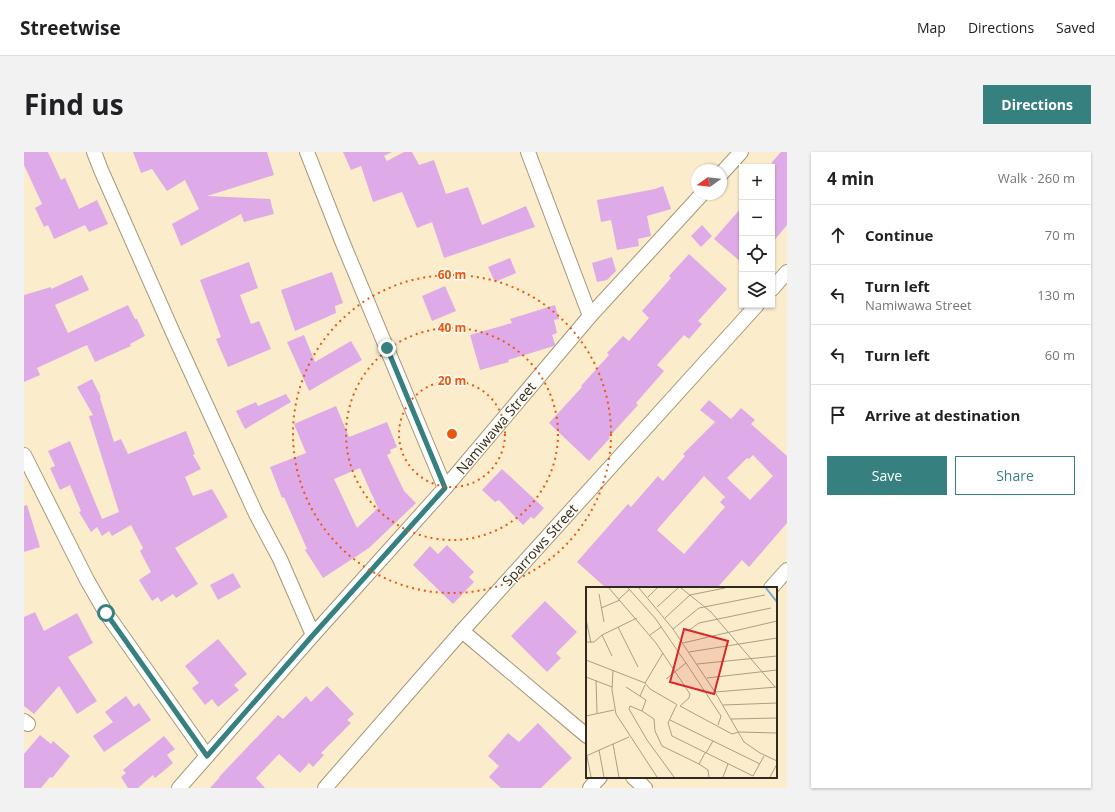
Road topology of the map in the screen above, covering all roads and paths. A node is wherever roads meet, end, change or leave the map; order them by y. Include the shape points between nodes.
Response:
1 (94, 152) edge
2 (307, 152) edge
3 (528, 152) edge
4 (741, 152) edge
5 (727, 167) edge
6 (696, 200) edge
7 (787, 272) edge
8 (775, 286) edge
9 (754, 308) edge
10 (590, 316) junction
11 (24, 455) edge
12 (445, 488) junction
13 (787, 570) edge
14 (772, 587) edge
15 (462, 631) junction
16 (313, 635) junction
17 (586, 735) edge
18 (207, 756) junction
19 (599, 778) edge
20 (634, 778) edge
21 (179, 788) edge
22 (325, 788) edge
23 (590, 788) edge
24 (644, 788) edge

1 - 16 street via 174,335 256,514 280,559
2 - 12 street
3 - 10 street
4 - 5 street
6 - 10 street, Namiwawa Street
7 - 8 street
9 - 15 street, Sparrows Street
10 - 12 street, Namiwawa Street
11 - 18 street via 106,613
12 - 16 street, Namiwawa Street
13 - 14 street
15 - 17 street
15 - 22 street, Sparrows Street
16 - 18 street, Namiwawa Street
18 - 21 street, Namiwawa Street
19 - 23 street
20 - 24 street

